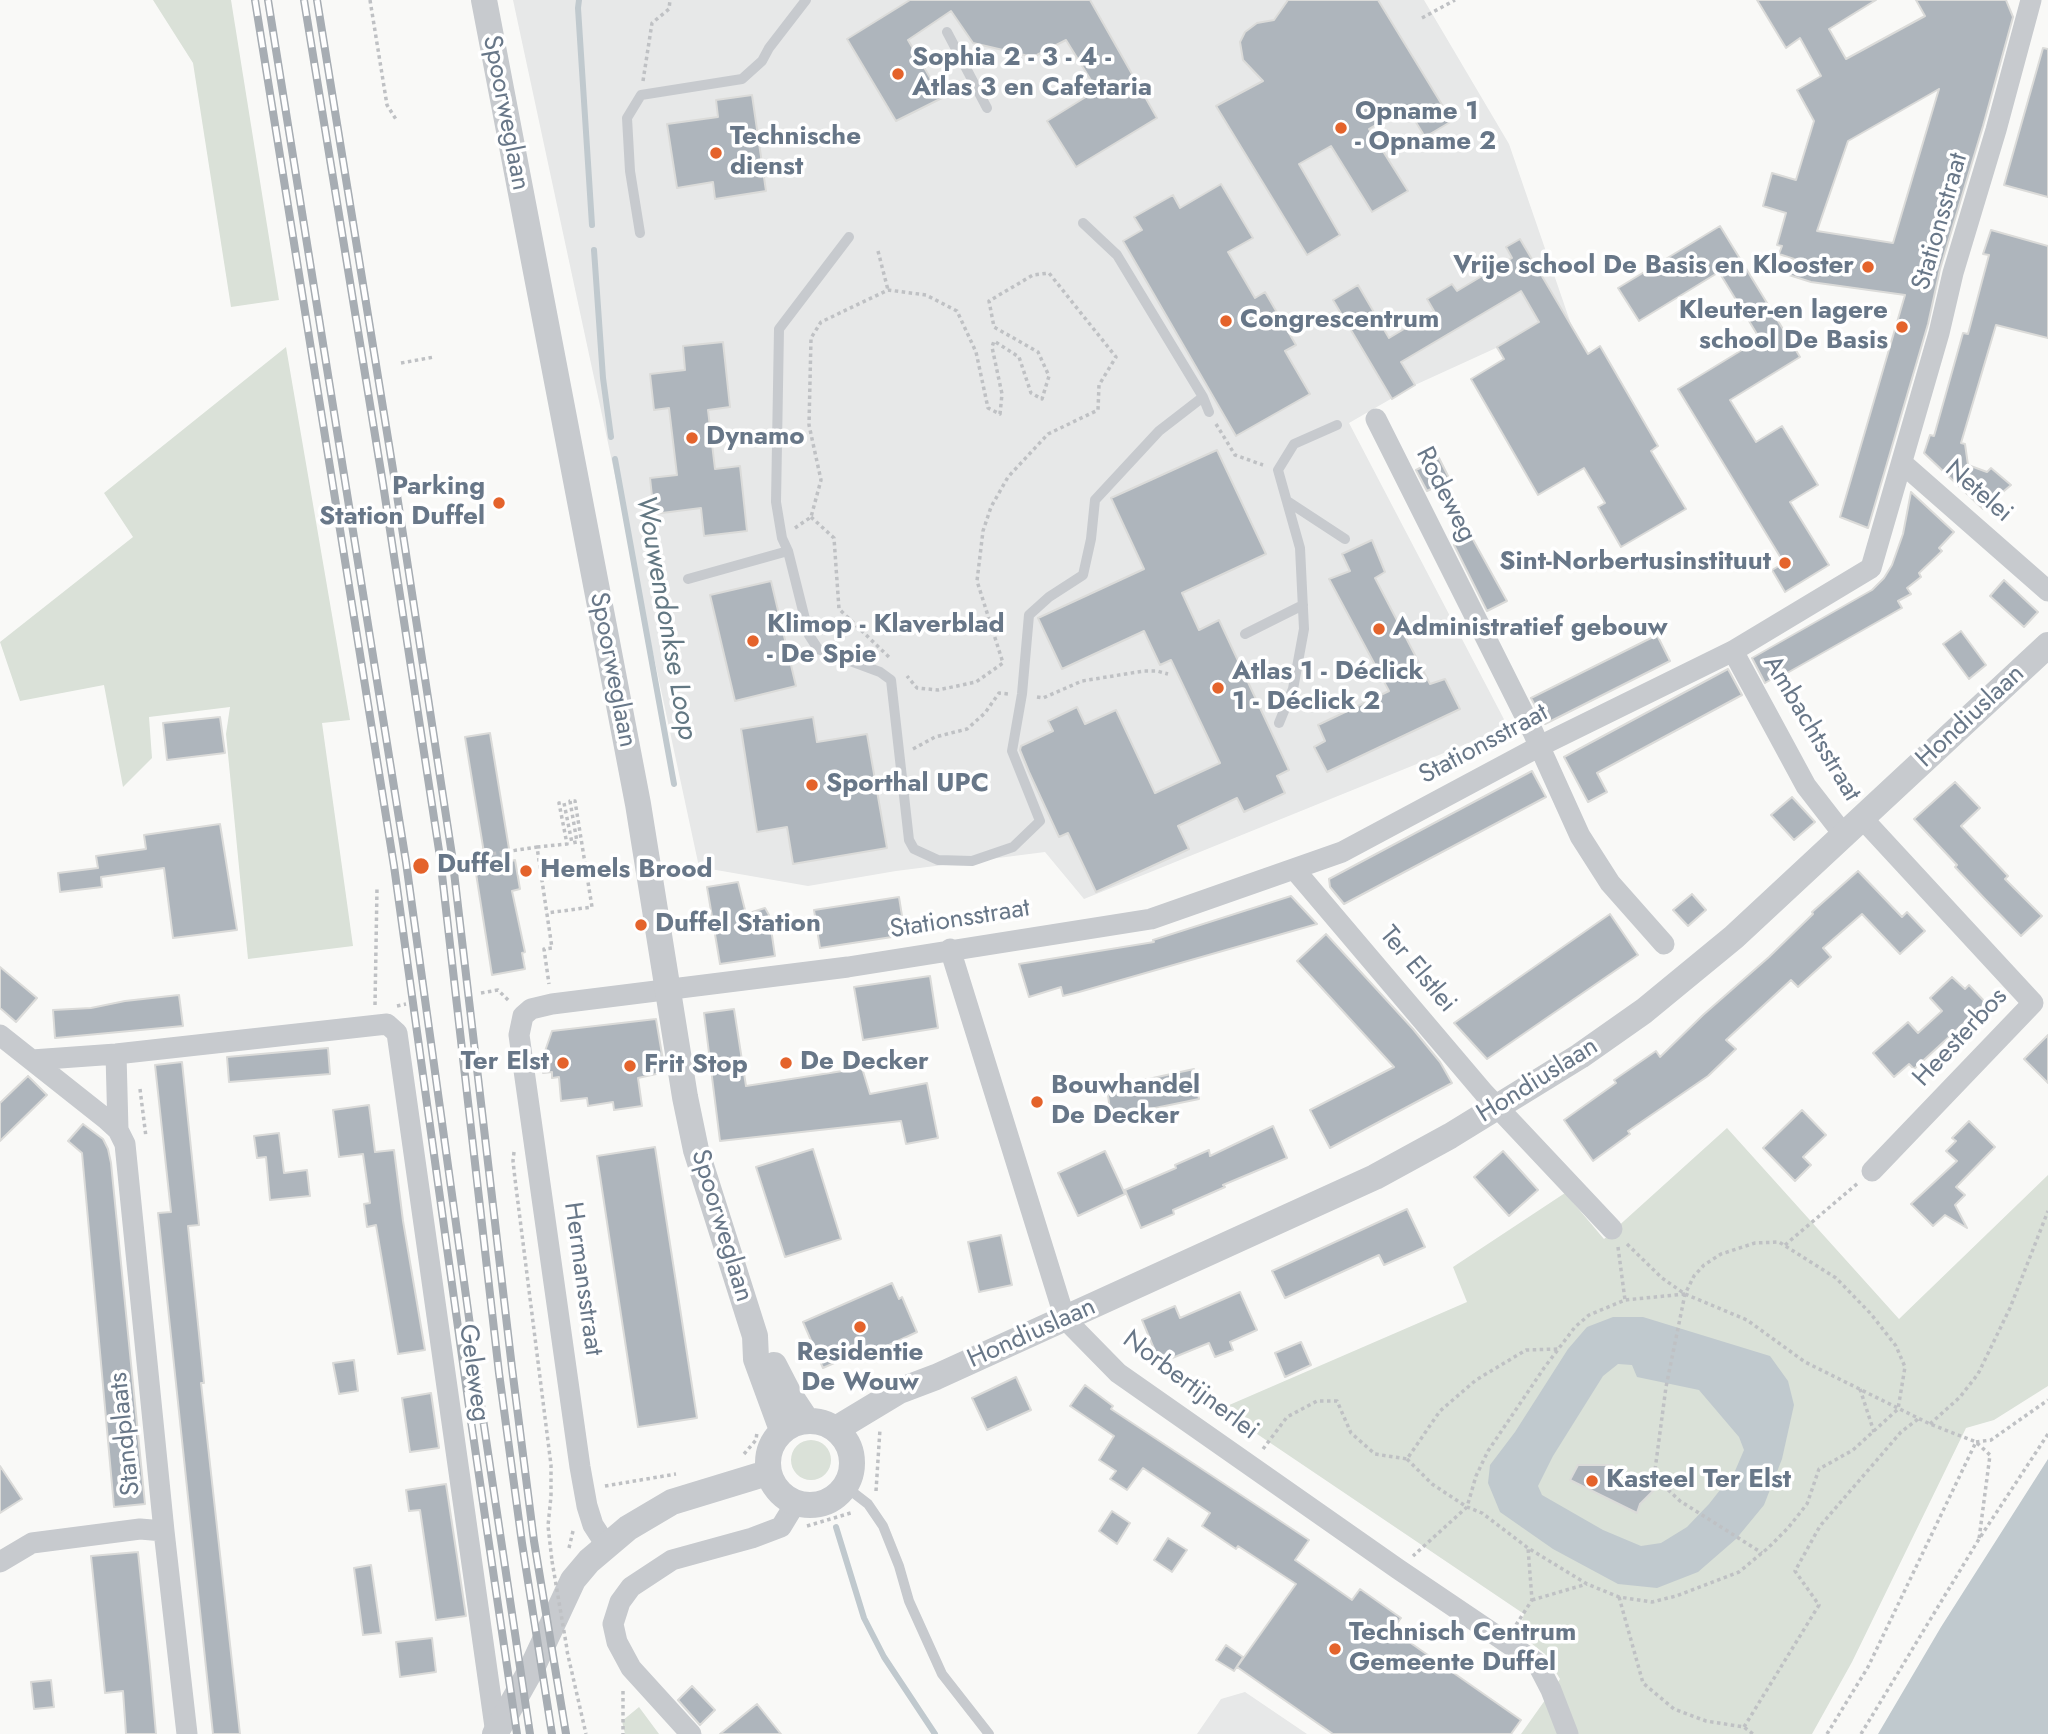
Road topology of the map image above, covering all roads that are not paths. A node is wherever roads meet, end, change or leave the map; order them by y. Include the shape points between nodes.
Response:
1 (484, 0) edge
2 (806, 0) edge
3 (2031, 0) edge
4 (947, 32) dead end
5 (987, 108) dead end
6 (1083, 223) dead end
7 (640, 233) dead end
8 (849, 237) dead end
9 (1203, 397) junction
10 (1209, 412) road end
11 (1376, 419) dead end
12 (1337, 425) dead end
13 (1902, 463) junction
14 (1287, 501) junction
15 (1345, 539) dead end
16 (788, 551) junction
17 (688, 579) dead end
18 (2048, 592) edge
19 (1303, 605) junction
20 (1245, 634) dead end
21 (2048, 645) edge
22 (1733, 651) junction
23 (1279, 723) dead end
24 (1540, 746) junction
25 (1853, 826) junction
26 (1294, 869) junction
27 (1664, 944) dead end
28 (950, 949) junction
29 (668, 988) junction
30 (523, 1016) joint
31 (0, 1035) edge
32 (116, 1054) junction
33 (32, 1060) junction
34 (1499, 1107) junction
35 (118, 1129) junction
36 (1872, 1171) road end
37 (1614, 1231) road end
38 (1065, 1319) junction
39 (755, 1336) junction
40 (936, 1377) junction
41 (807, 1421) junction
42 (836, 1429) junction
43 (782, 1430) junction
44 (852, 1453) junction
45 (768, 1473) junction
46 (846, 1487) junction
47 (795, 1504) junction
48 (164, 1531) junction
49 (606, 1545) junction
50 (0, 1562) edge
51 (187, 1734) edge
52 (495, 1734) edge
53 (691, 1734) edge
54 (989, 1734) edge
55 (1568, 1734) edge

1 - 29 street, Spoorweglaan via 635,791
2 - 7 lane via 762,61 742,79 641,95 627,118
3 - 13 street, Stationsstraat
4 - 5 lane
6 - 9 lane via 1117,255
8 - 16 lane via 779,329 776,502
9 - 10 lane
9 - 16 lane via 1160,431 1096,500 1083,575 1029,615 1012,751 1040,821 1013,847 972,861 938,860 914,849 909,840 891,680 818,649 809,635
11 - 24 street, Rodeweg
12 - 14 lane via 1294,444 1278,470
13 - 18 street, Netelei
13 - 22 street, Stationsstraat via 1871,568
14 - 15 lane
14 - 19 lane via 1300,548
16 - 17 lane
19 - 20 lane
19 - 23 lane via 1304,629 1293,689
21 - 25 street, Hondiuslaan
22 - 24 street, Stationsstraat
22 - 25 street, Ambachtsstraat via 1807,786
24 - 26 street, Stationsstraat via 1342,852
24 - 27 street, Rodeweg via 1580,836 1610,883
25 - 34 street, Hondiuslaan via 1680,983 1590,1049
25 - 36 street, Heesterbos via 2033,1003
26 - 28 street, Stationsstraat via 1151,919
26 - 34 street, Ter Elstlei
28 - 29 street, Stationsstraat via 848,967
28 - 38 street, Norbertijnerlei
29 - 30 street, Stationsstraat via 552,1004
29 - 39 street, Spoorweglaan via 696,1150
30 - 49 street, Hermansstraat via 519,1035 583,1490 593,1525
31 - 33 street
32 - 33 street
32 - 35 street, Standplaats
32 - 52 street, Geleweg via 385,1016 397,1033
33 - 35 street
34 - 37 street, Ter Elstlei
34 - 38 street, Hondiuslaan via 1339,1194
35 - 48 street, Standplaats via 128,1159
38 - 40 street, Hondiuslaan
38 - 55 street, Norbertijnerlei via 1118,1373 1536,1663
39 - 41 street, Spoorweglaan
39 - 43 street, Spoorweglaan via 756,1359
40 - 42 street, Hondiuslaan via 899,1391
40 - 44 street, Hondiuslaan via 867,1432
41 - 42 street
41 - 43 street
42 - 44 street
43 - 45 street via 769,1451
44 - 46 street, Hondiuslaan
45 - 47 street via 779,1493
45 - 49 street via 672,1502
46 - 47 street via 831,1501
46 - 54 lane via 868,1504 883,1526 909,1601 943,1674
47 - 53 street via 781,1527 672,1560 631,1587 620,1602 613,1624 617,1643 631,1668
48 - 50 street via 140,1529 32,1543
48 - 51 street, Standplaats
49 - 52 street via 573,1580

